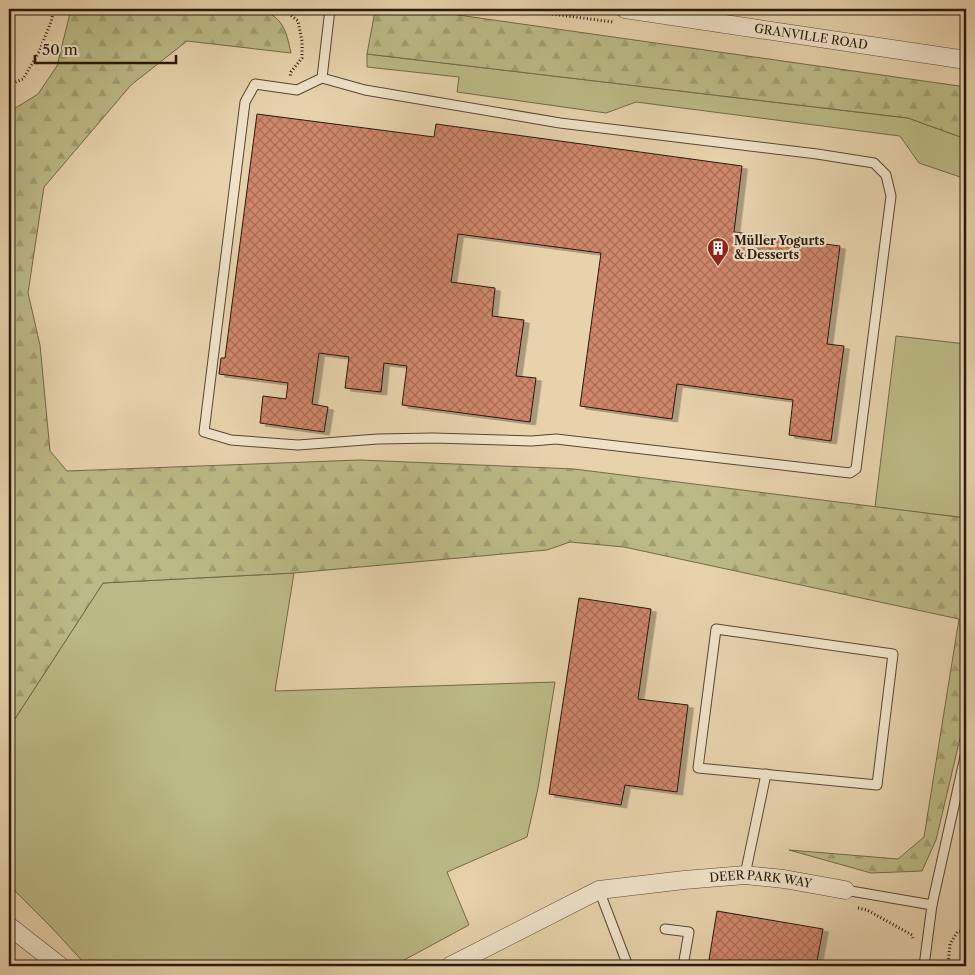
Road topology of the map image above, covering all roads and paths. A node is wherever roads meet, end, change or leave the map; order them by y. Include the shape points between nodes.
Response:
1 (54, 9) edge
2 (283, 9) edge
3 (330, 9) edge
4 (625, 9) edge
5 (966, 60) edge
6 (322, 78) junction
7 (9, 85) edge
8 (288, 89) junction
9 (966, 752) edge
10 (766, 774) junction
11 (745, 875) junction
12 (599, 890) junction
13 (845, 890) joint
14 (932, 905) junction
15 (857, 908) dead end
16 (9, 926) edge
17 (665, 929) dead end
18 (966, 931) edge
19 (914, 943) dead end
20 (60, 966) edge
21 (450, 966) edge
22 (628, 966) edge
23 (683, 966) edge
24 (924, 966) edge
25 (948, 966) edge

1 - 7 path via 39,52 23,79
2 - 8 path via 298,21 302,41 302,58 291,72
3 - 6 lane
4 - 5 street, GRANVILLE ROAD
6 - 8 lane via 297,90
6 - 8 lane via 365,90 560,123 874,163 886,175 891,196 856,469 850,473 556,439 532,442 378,438 298,445 231,440 204,432 245,102 255,84
9 - 14 lane
10 - 10 lane via 698,768 716,629 893,654 877,785
10 - 11 lane
11 - 12 street, DEER PARK WAY
11 - 13 street, DEER PARK WAY
12 - 21 street, DEER PARK WAY
12 - 22 lane
13 - 14 lane, DEER PARK WAY
14 - 24 lane
15 - 19 path via 867,910 912,935
16 - 20 street
17 - 23 lane via 689,932
18 - 25 path via 958,931 950,944

